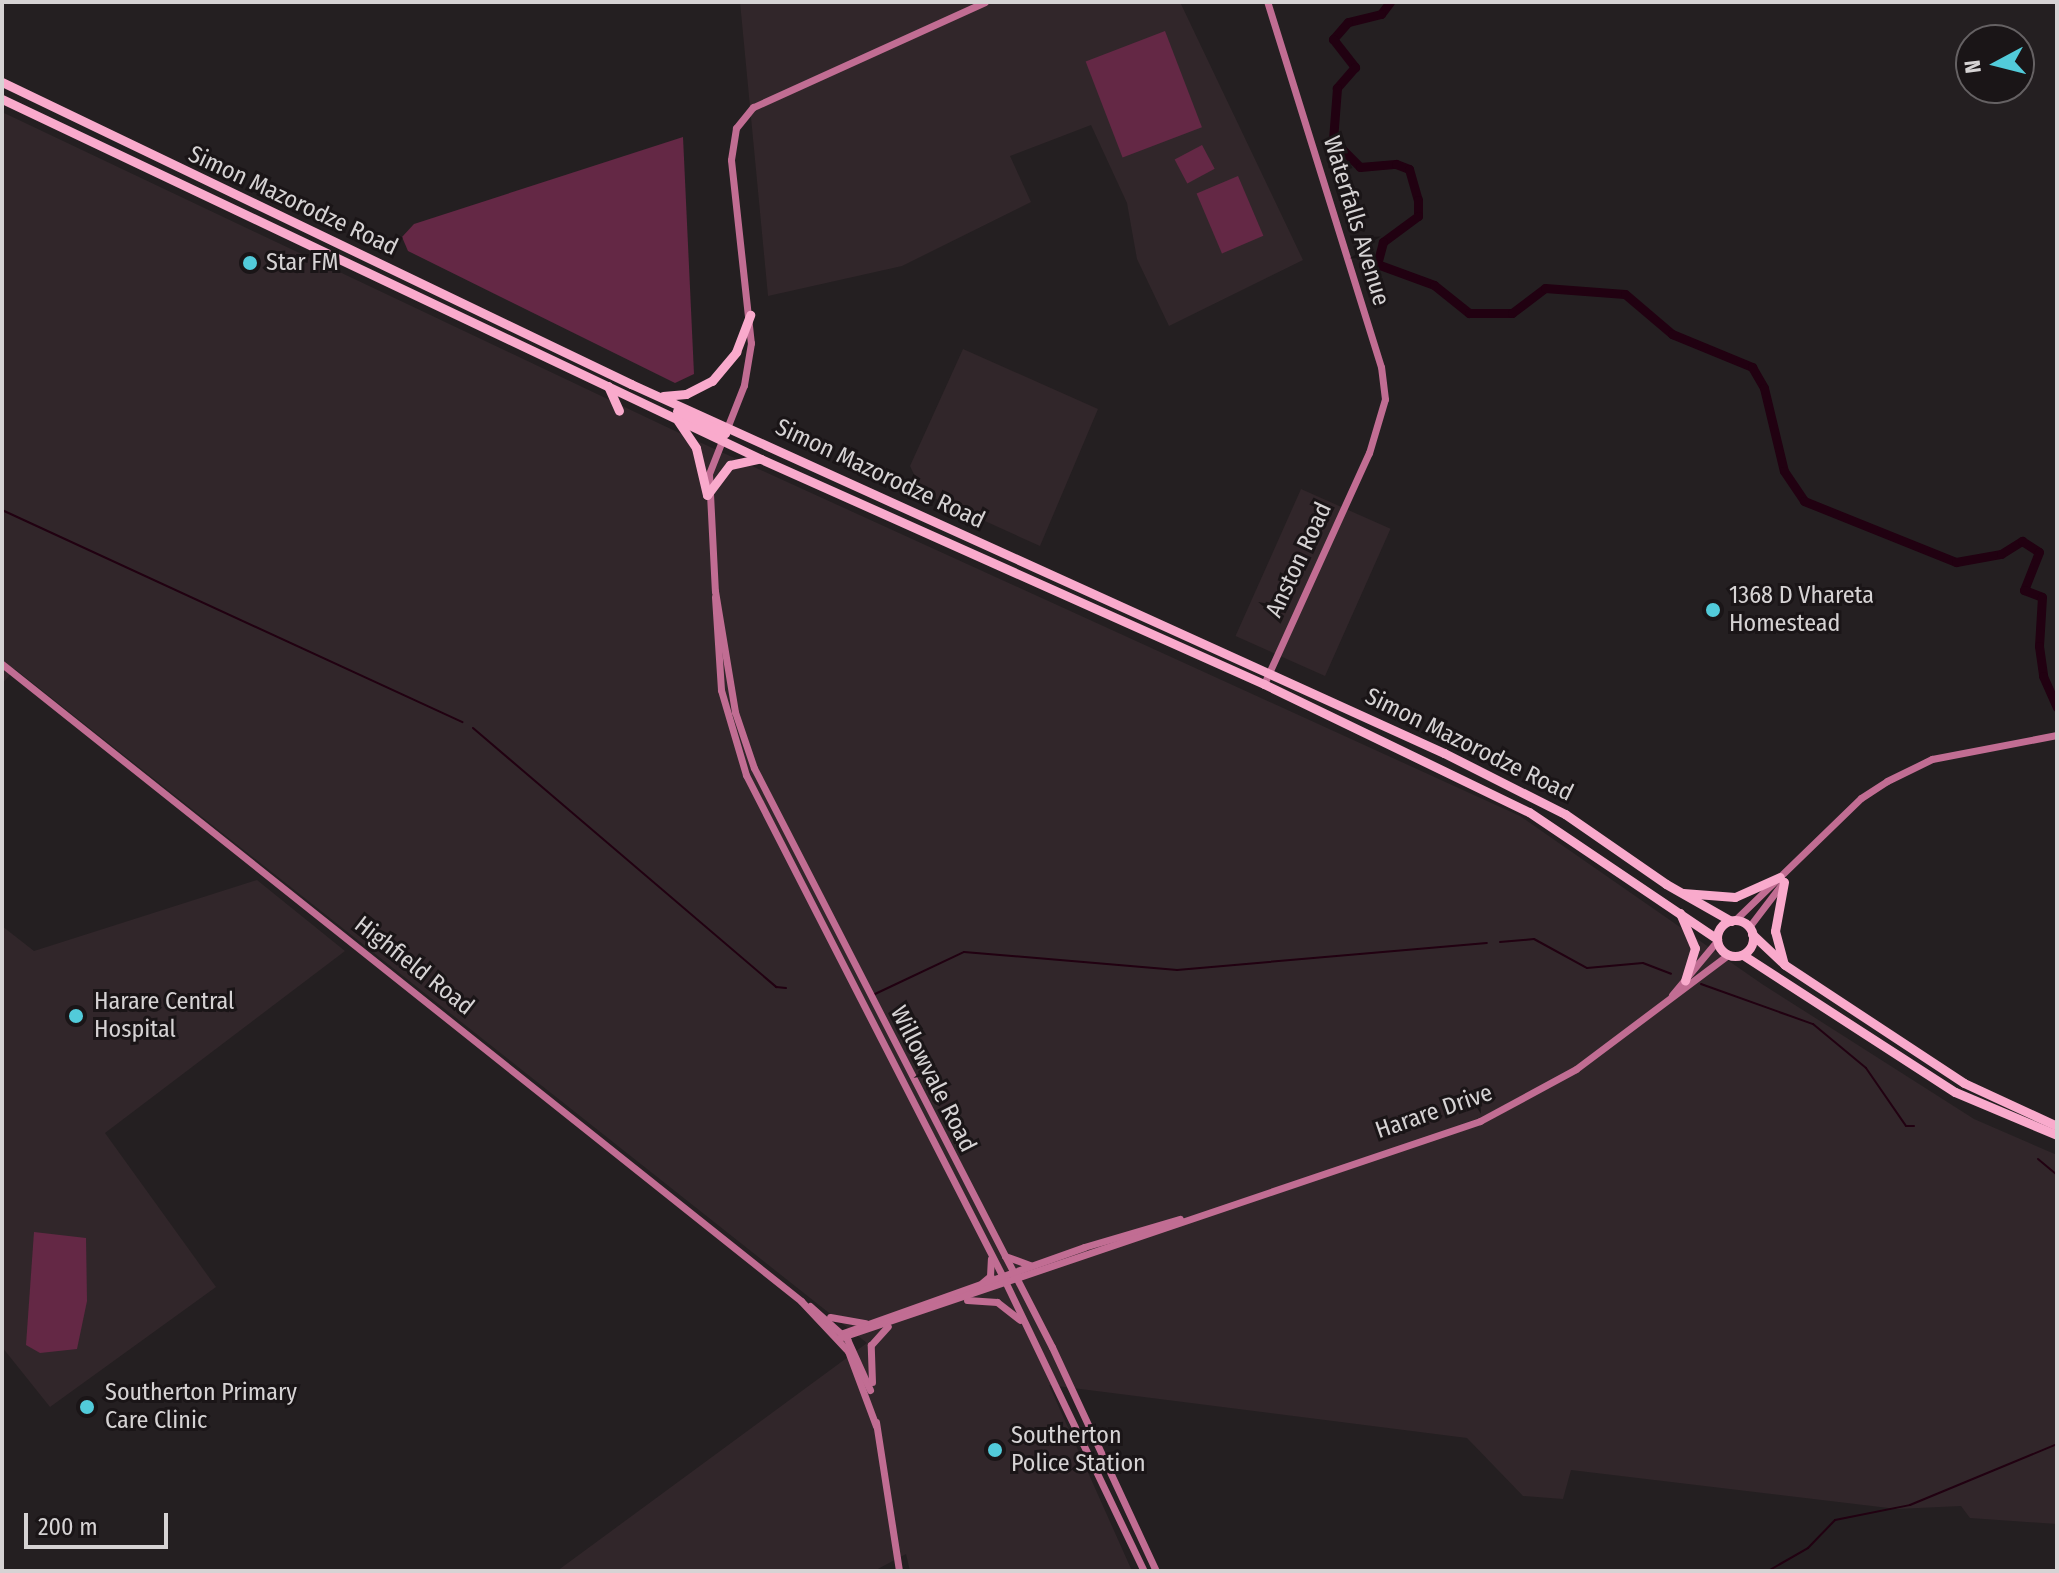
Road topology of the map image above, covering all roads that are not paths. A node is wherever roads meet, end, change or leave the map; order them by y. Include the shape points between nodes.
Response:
1 (985, 2) edge
2 (1267, 2) edge
3 (2, 82) edge
4 (2, 99) edge
5 (132, 148) junction
6 (173, 179) junction
7 (750, 315) junction
8 (590, 364) junction
9 (608, 386) junction
10 (626, 395) junction
11 (660, 396) junction
12 (619, 411) dead end
13 (673, 416) junction
14 (725, 433) junction
15 (1369, 453) joint
16 (761, 459) junction
17 (707, 495) junction
18 (715, 591) junction
19 (2, 664) edge
20 (1269, 672) junction
21 (1264, 684) junction
22 (2057, 735) edge
23 (1782, 879) junction
24 (1680, 893) junction
25 (1675, 907) junction
26 (1733, 921) junction
27 (1751, 931) junction
28 (1717, 940) junction
29 (1728, 955) junction
30 (1743, 955) junction
31 (1785, 965) junction
32 (1685, 981) junction
33 (1668, 999) junction
34 (2057, 1126) edge
35 (2057, 1135) edge
36 (990, 1252) junction
37 (1003, 1255) junction
38 (1036, 1269) junction
39 (1015, 1277) junction
40 (1004, 1281) junction
41 (977, 1287) junction
42 (1026, 1298) junction
43 (801, 1301) junction
44 (957, 1301) junction
45 (824, 1315) junction
46 (873, 1323) junction
47 (889, 1324) junction
48 (1025, 1324) junction
49 (843, 1336) junction
50 (871, 1395) junction
51 (876, 1426) junction
52 (899, 1571) edge
53 (1144, 1571) edge
54 (1156, 1571) edge

1 - 7 main road, Willowvale Road via 753,107 742,117 731,151
2 - 15 main road, Waterfalls Avenue via 1381,367 1385,408
3 - 5 highway, Simon Mazorodze Road
4 - 6 highway, Simon Mazorodze Road
5 - 6 highway
5 - 8 highway, Simon Mazorodze Road
6 - 9 highway, Simon Mazorodze Road
7 - 11 highway via 736,352 712,381 686,394
7 - 14 main road, Willowvale Road via 748,372
8 - 10 highway
8 - 11 highway, Simon Mazorodze Road
9 - 10 highway, Simon Mazorodze Road
9 - 12 highway
10 - 13 highway, Simon Mazorodze Road
11 - 14 highway, Simon Mazorodze Road
13 - 14 highway, Simon Mazorodze Road
13 - 17 highway via 692,438
14 - 16 highway, Simon Mazorodze Road
14 - 17 main road, Willowvale Road
14 - 20 highway, Simon Mazorodze Road
15 - 20 main road, Anston Road
16 - 17 highway via 730,465
16 - 21 highway, Simon Mazorodze Road
17 - 18 main road, Willowvale Road
18 - 36 main road, Willowvale Road via 719,679 738,756
18 - 37 main road, Willowvale Road via 735,712 754,768
19 - 43 main road, Highfield Road
20 - 21 main road, Anston Road
20 - 24 highway, Simon Mazorodze Road via 1545,802
21 - 25 highway, Simon Mazorodze Road via 1529,812
22 - 23 main road via 1932,759 1887,781 1861,798
23 - 24 highway via 1735,897
23 - 26 main road
23 - 27 main road
23 - 31 highway via 1775,931
24 - 26 highway, Simon Mazorodze Road
25 - 28 highway, Simon Mazorodze Road
25 - 32 highway via 1695,948
26 - 27 highway, Simon Mazorodze Road
26 - 28 highway via 1721,927
27 - 30 highway
27 - 31 highway, Simon Mazorodze Road
28 - 29 highway, Simon Mazorodze Road
28 - 32 main road, Harare Drive
29 - 30 highway
29 - 33 main road, Harare Drive
30 - 35 highway via 1955,1092
31 - 34 highway, Simon Mazorodze Road via 1964,1083
32 - 33 main road, Harare Drive
33 - 38 main road, Harare Drive via 1576,1069 1480,1121
36 - 40 main road, Willowvale Road
36 - 41 main road via 990,1276
37 - 38 main road
37 - 39 main road, Willowvale Road
38 - 39 main road, Harare Drive
38 - 42 main road
39 - 40 main road, Harare Drive
39 - 42 main road, Willowvale Road
40 - 41 main road, Harare Drive
40 - 44 main road, Harare Drive
40 - 48 main road, Willowvale Road
41 - 46 main road, Harare Drive
42 - 54 main road, Willowvale Road via 1104,1451
43 - 45 main road, Highfield Road
43 - 49 main road, Highfield Road
44 - 47 main road, Harare Drive
44 - 48 main road via 997,1302
45 - 46 main road
45 - 49 main road, Highfield Road
46 - 49 main road, Harare Drive
47 - 49 main road, Harare Drive
47 - 50 main road via 871,1345
48 - 53 main road, Willowvale Road
49 - 50 main road
49 - 51 main road
50 - 51 main road
51 - 52 main road

